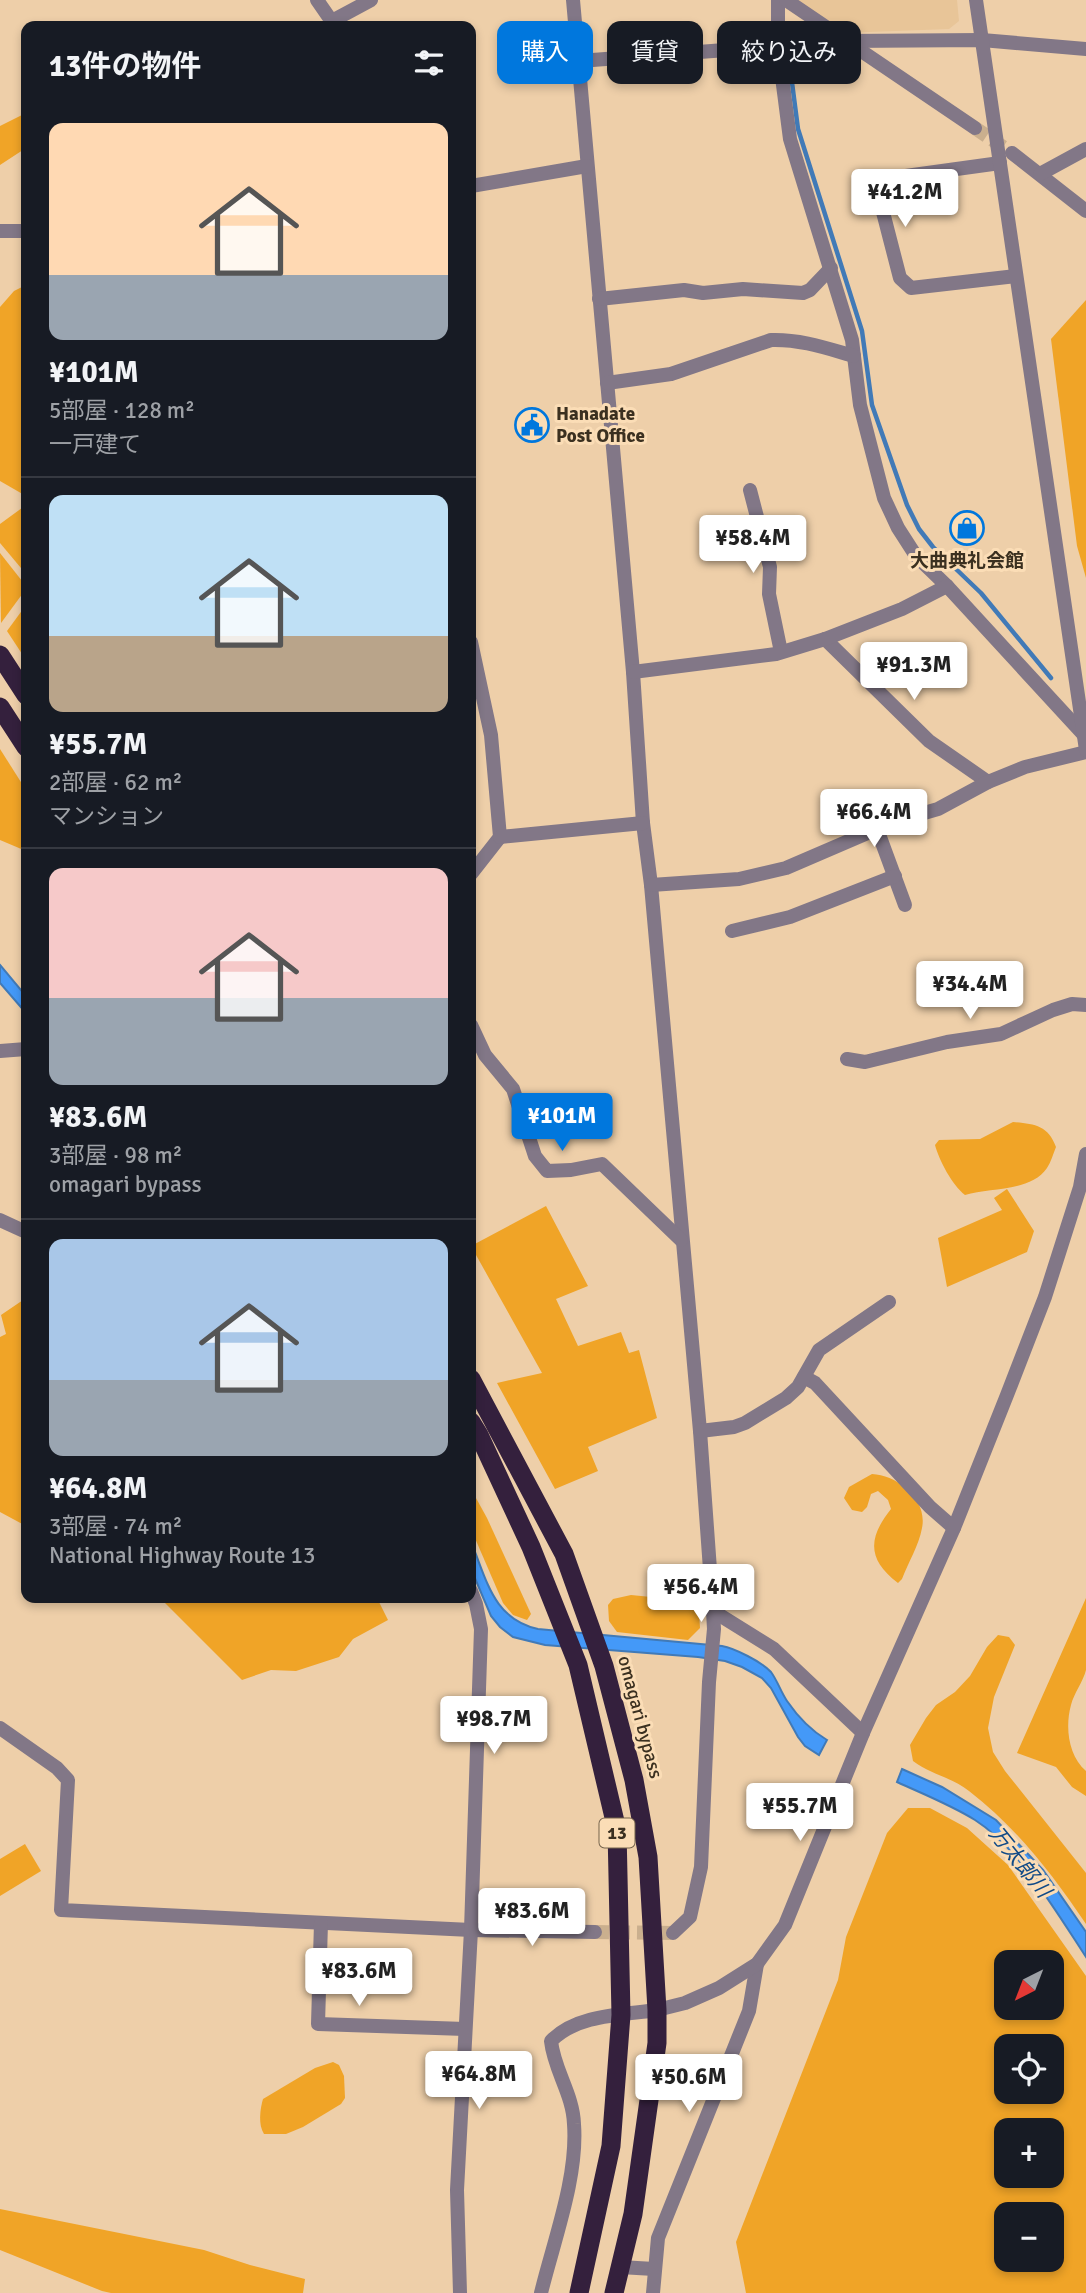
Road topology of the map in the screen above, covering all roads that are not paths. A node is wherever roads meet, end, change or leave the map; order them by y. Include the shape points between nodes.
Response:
1 (317, 0) edge
2 (371, 0) edge
3 (573, 0) edge
4 (778, 0) edge
5 (786, 0) edge
6 (976, 0) edge
7 (331, 21) edge
8 (338, 21) edge
9 (575, 21) edge
10 (778, 21) edge
11 (817, 21) edge
12 (982, 40) junction
13 (861, 41) edge
14 (1086, 49) edge
15 (717, 51) edge
16 (861, 51) edge
17 (593, 60) edge
18 (581, 84) edge
19 (783, 84) edge
20 (975, 128) tunnel mouth
21 (1086, 149) edge
22 (1012, 153) tunnel mouth
23 (1000, 163) junction
24 (587, 166) junction
25 (1041, 174) junction
26 (476, 186) edge
27 (1086, 211) edge
28 (0, 231) edge
29 (21, 231) edge
30 (831, 268) junction
31 (1016, 276) junction
32 (599, 299) junction
33 (854, 356) junction
34 (607, 383) junction
35 (750, 490) dead end
36 (947, 586) junction
37 (825, 639) junction
38 (781, 652) junction
39 (0, 655) edge
40 (476, 665) edge
41 (633, 672) junction
42 (21, 687) edge
43 (0, 707) edge
44 (1084, 735) junction
45 (21, 739) edge
46 (1086, 751) edge
47 (988, 782) junction
48 (643, 823) junction
49 (877, 829) junction
50 (500, 837) junction
51 (476, 868) edge
52 (895, 876) junction
53 (651, 885) junction
54 (905, 905) dead end
55 (732, 931) dead end
56 (1086, 1005) edge
57 (476, 1036) edge
58 (21, 1049) edge
59 (0, 1051) edge
60 (847, 1059) dead end
61 (1086, 1153) edge
62 (0, 1220) edge
63 (21, 1230) edge
64 (681, 1240) junction
65 (889, 1302) dead end
66 (804, 1377) junction
67 (476, 1388) edge
68 (476, 1430) edge
69 (700, 1431) junction
70 (954, 1528) junction
71 (476, 1603) edge
72 (712, 1611) junction
73 (0, 1728) edge
74 (863, 1733) junction
75 (321, 1923) junction
76 (471, 1930) junction
77 (595, 1932) tunnel mouth
78 (673, 1933) dead end
79 (757, 1964) junction
80 (657, 2010) junction
81 (621, 2015) junction
82 (465, 2029) junction
83 (620, 2267) junction
84 (654, 2269) junction
85 (460, 2293) edge
86 (541, 2293) edge
87 (579, 2293) edge
88 (614, 2293) edge
89 (653, 2293) edge

1 - 7 street
2 - 8 street
3 - 9 street
4 - 10 street
5 - 11 street
6 - 12 street
12 - 13 street
12 - 14 street
12 - 23 street
15 - 17 street
16 - 20 street
18 - 24 street
19 - 30 street via 790,139
21 - 25 street
22 - 25 street
23 - 31 street
23 - 31 street via 884,179 877,190 900,278 911,288
24 - 26 street
24 - 32 street
25 - 27 street
28 - 29 street
30 - 32 street via 803,293 684,290
30 - 33 street
31 - 44 street
32 - 34 street
33 - 34 street via 809,343 771,340 671,374
33 - 36 street via 860,405 884,498 916,556
34 - 41 street
35 - 38 street via 770,567 769,594
36 - 37 street
36 - 44 street
37 - 38 street
37 - 47 street via 929,741
38 - 41 street
39 - 42 highway
40 - 50 street via 491,735
41 - 48 street
43 - 45 highway
44 - 46 street
46 - 47 street
47 - 49 street via 938,809
48 - 50 street
48 - 53 street
49 - 52 street
49 - 53 street via 786,868 739,879
50 - 51 street
52 - 54 street
52 - 55 street via 790,917
53 - 64 street
56 - 60 street via 1053,1010 1001,1034 865,1062
57 - 64 street via 485,1055 513,1089 535,1157 547,1171 602,1164
58 - 59 street
61 - 70 street via 1080,1187 1045,1297
62 - 63 street
64 - 69 street
65 - 66 street via 819,1350
66 - 69 street via 786,1398 745,1423
66 - 70 street via 815,1383
67 - 80 highway, omagari bypass / 13 via 564,1554 601,1657 634,1780 648,1857
68 - 81 highway, 13 via 531,1547 574,1656 617,1830
69 - 72 street
70 - 74 street
71 - 76 street via 481,1629
72 - 74 street via 774,1649
72 - 78 street via 701,1867 690,1917
73 - 75 street via 68,1780 61,1910
74 - 79 street via 785,1924
75 - 76 street
75 - 82 street via 318,2024
76 - 77 street
76 - 82 street
79 - 80 street via 719,1988
79 - 84 street via 749,2011 658,2238
80 - 81 street
80 - 83 highway, 13 via 657,2043
81 - 86 street via 576,2023 551,2041 575,2121 574,2164
81 - 87 highway, 13 via 611,2146
82 - 85 street via 457,2190
83 - 84 street
83 - 88 highway, 13
84 - 89 street

